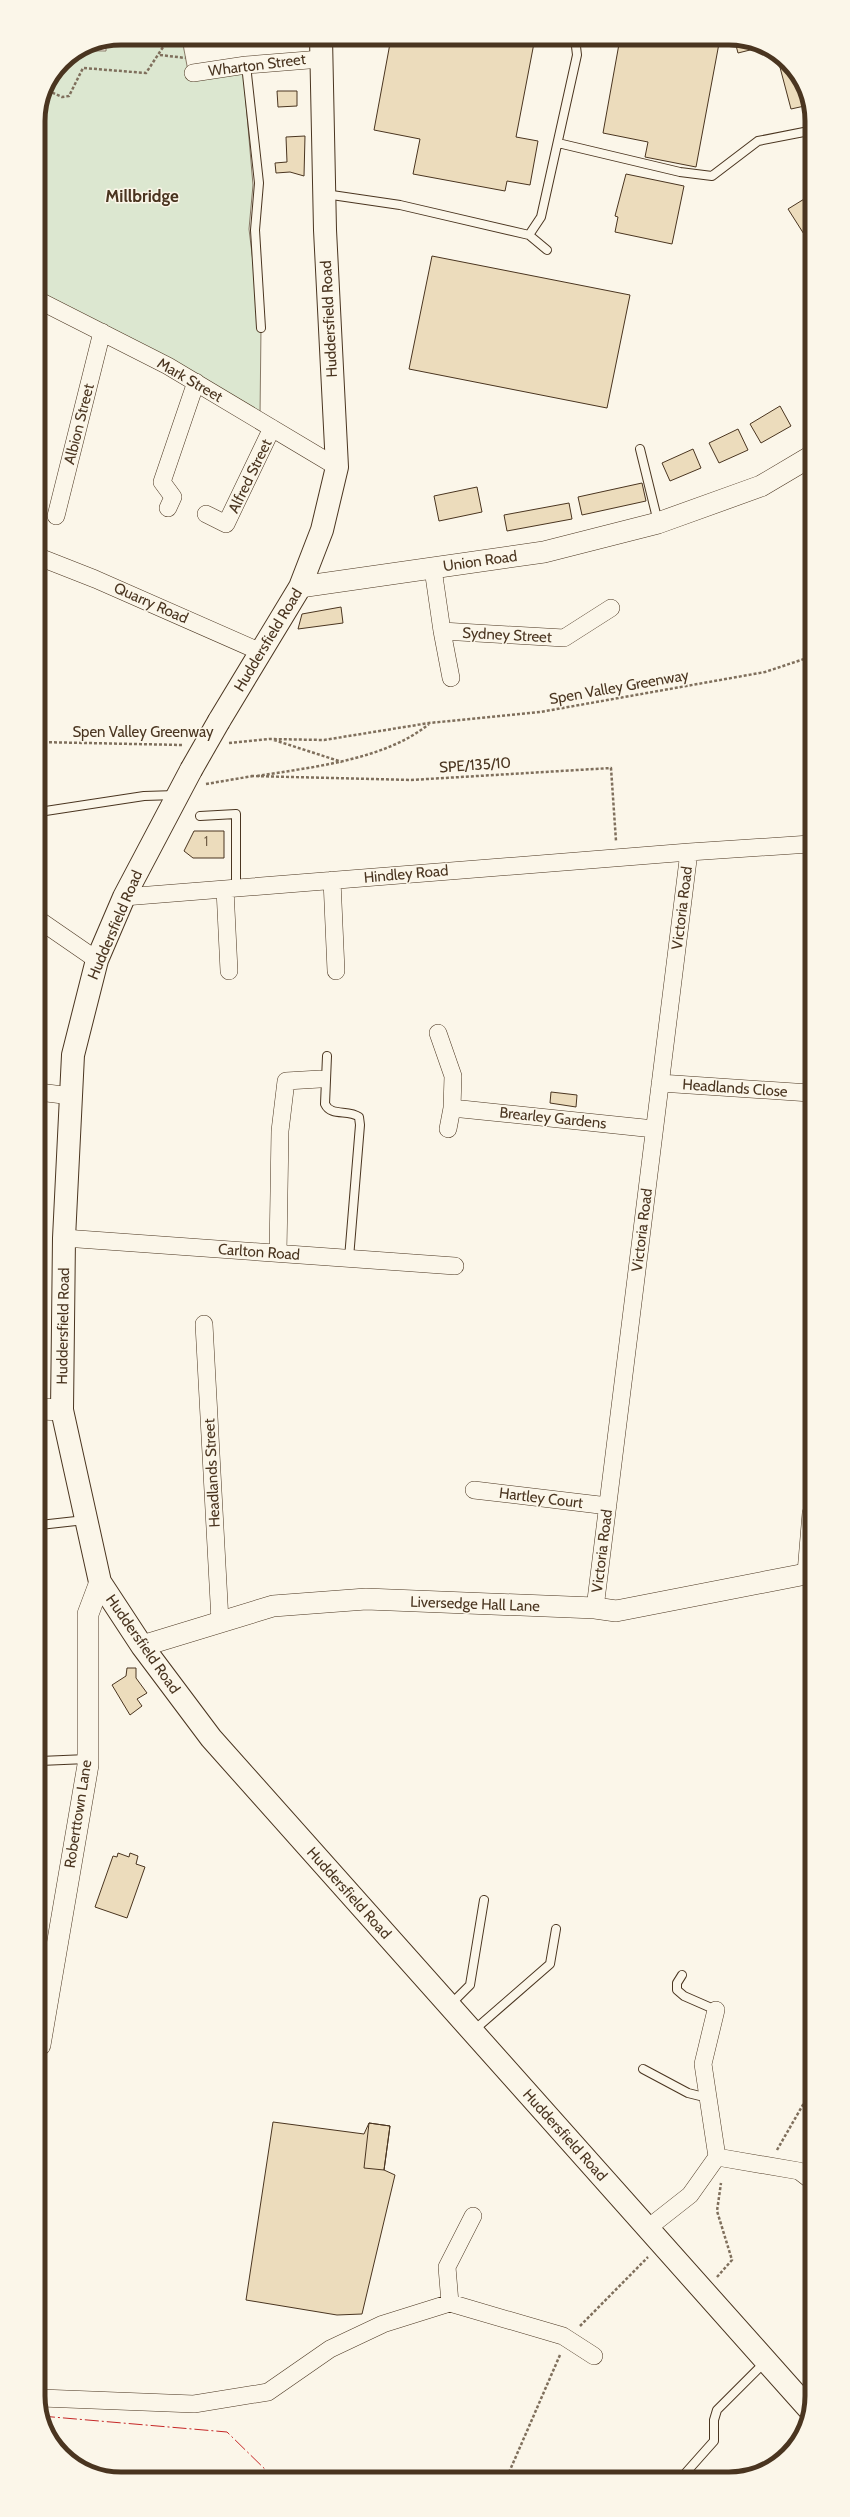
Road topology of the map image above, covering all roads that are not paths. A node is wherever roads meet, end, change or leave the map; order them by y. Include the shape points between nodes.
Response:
1 (576, 45) edge
2 (321, 48) edge
3 (246, 65) junction
4 (193, 73) road end
5 (805, 132) edge
6 (558, 143) junction
7 (325, 194) junction
8 (529, 235) junction
9 (547, 250) dead end
10 (45, 304) edge
11 (261, 328) dead end
12 (102, 332) junction
13 (196, 382) junction
14 (272, 428) junction
15 (640, 448) dead end
16 (805, 460) edge
17 (337, 467) junction
18 (168, 508) dead end
19 (206, 514) dead end
20 (56, 516) dead end
21 (658, 522) junction
22 (45, 559) edge
23 (433, 568) junction
24 (300, 587) junction
25 (611, 608) dead end
26 (442, 631) junction
27 (261, 652) junction
28 (451, 678) dead end
29 (178, 792) junction
30 (45, 811) edge
31 (200, 816) dead end
32 (805, 844) edge
33 (689, 852) junction
34 (332, 880) junction
35 (231, 888) junction
36 (124, 897) junction
37 (45, 924) edge
38 (98, 960) junction
39 (229, 971) dead end
40 (336, 971) dead end
41 (438, 1034) dead end
42 (327, 1056) dead end
43 (320, 1079) dead end
44 (660, 1083) junction
45 (45, 1093) edge
46 (805, 1093) edge
47 (71, 1096) junction
48 (452, 1108) junction
49 (448, 1129) dead end
50 (654, 1129) junction
51 (64, 1238) junction
52 (278, 1254) junction
53 (349, 1258) junction
54 (455, 1266) dead end
55 (204, 1324) dead end
56 (45, 1408) edge
57 (62, 1410) junction
58 (474, 1490) dead end
59 (608, 1506) junction
60 (86, 1520) junction
61 (45, 1524) edge
62 (805, 1574) edge
63 (100, 1582) junction
64 (595, 1608) junction
65 (220, 1621) junction
66 (142, 1646) junction
67 (88, 1759) junction
68 (45, 1761) edge
69 (484, 1900) dead end
70 (556, 1929) dead end
71 (682, 1975) dead end
72 (46, 1976) edge
73 (45, 1988) edge
74 (450, 2006) junction
75 (716, 2010) joint
76 (473, 2032) junction
77 (643, 2069) dead end
78 (708, 2098) junction
79 (722, 2158) junction
80 (805, 2176) edge
81 (472, 2216) dead end
82 (648, 2228) junction
83 (450, 2303) junction
84 (594, 2356) dead end
85 (766, 2360) junction
86 (45, 2398) edge
87 (804, 2404) edge
88 (686, 2472) edge

1 - 6 lane via 577,55
2 - 3 street, Wharton Street
2 - 7 main road, Huddersfield Road
3 - 4 street, Wharton Street
3 - 11 lane via 259,183 255,230
5 - 6 lane via 758,141 712,176 680,172
6 - 8 lane via 541,217
7 - 8 lane via 400,205
7 - 17 main road, Huddersfield Road
8 - 9 lane
10 - 12 street, Mark Street
12 - 13 street, Mark Street
12 - 20 street, Albion Street
13 - 14 street, Mark Street
13 - 18 street via 162,482 173,497
14 - 17 street, Mark Street
14 - 19 street, Alfred Street via 226,524
15 - 21 lane
16 - 21 street, Union Road via 761,486
17 - 24 main road, Huddersfield Road via 322,530
21 - 23 street, Union Road via 544,552
22 - 27 street, Quarry Road via 96,579
23 - 24 street, Union Road
23 - 26 street, Sydney Street
24 - 27 main road, Huddersfield Road
25 - 26 street, Sydney Street via 564,638
26 - 28 street, Sydney Street
27 - 29 main road, Huddersfield Road, bridge
29 - 30 lane
29 - 36 main road, Huddersfield Road
31 - 35 lane via 236,814
32 - 33 street
33 - 34 street, Hindley Road
33 - 44 street, Victoria Road
34 - 35 street, Hindley Road
34 - 40 street
35 - 36 street, Hindley Road
35 - 39 street
36 - 38 main road, Huddersfield Road
37 - 38 street
38 - 47 main road, Huddersfield Road via 73,1055
41 - 48 street via 453,1076
42 - 53 lane via 327,1109 333,1112 353,1112 359,1117 360,1125
43 - 52 street via 286,1081 280,1131
44 - 46 street, Headlands Close
44 - 50 street, Victoria Road
45 - 47 street
47 - 51 main road, Huddersfield Road
48 - 49 street
48 - 50 street, Brearley Gardens
50 - 59 street, Victoria Road
51 - 52 street, Carlton Road
51 - 57 main road, Huddersfield Road
52 - 53 street, Carlton Road
53 - 54 street, Carlton Road
55 - 65 street, Headlands Street
56 - 57 street
57 - 60 main road, Huddersfield Road
58 - 59 street, Hartley Court
59 - 64 street, Victoria Road
60 - 61 lane
60 - 63 main road, Huddersfield Road
62 - 64 street, Liversedge Hall Lane via 616,1611
63 - 66 main road, Huddersfield Road
63 - 67 street, Roberttown Lane via 88,1614
64 - 65 street, Liversedge Hall Lane via 366,1599 273,1606
65 - 66 street, Liversedge Hall Lane
66 - 74 main road, Huddersfield Road via 211,1738
67 - 68 lane
67 - 72 street, Roberttown Lane
69 - 74 lane via 470,1985
70 - 76 lane via 550,1964
71 - 75 lane via 677,1983 677,1990 684,1996
72 - 73 street, Roberttown Lane
74 - 76 main road, Huddersfield Road
75 - 78 street via 702,2064
76 - 82 main road, Huddersfield Road
77 - 78 lane via 688,2093
78 - 79 street
79 - 80 street via 799,2171
79 - 82 street via 690,2195
81 - 83 street via 447,2267
82 - 85 main road, Huddersfield Road
83 - 84 street via 564,2336
83 - 86 street via 383,2324 330,2349 268,2392 194,2404
85 - 87 main road, Huddersfield Road
85 - 88 lane via 723,2401 714,2420 714,2441

